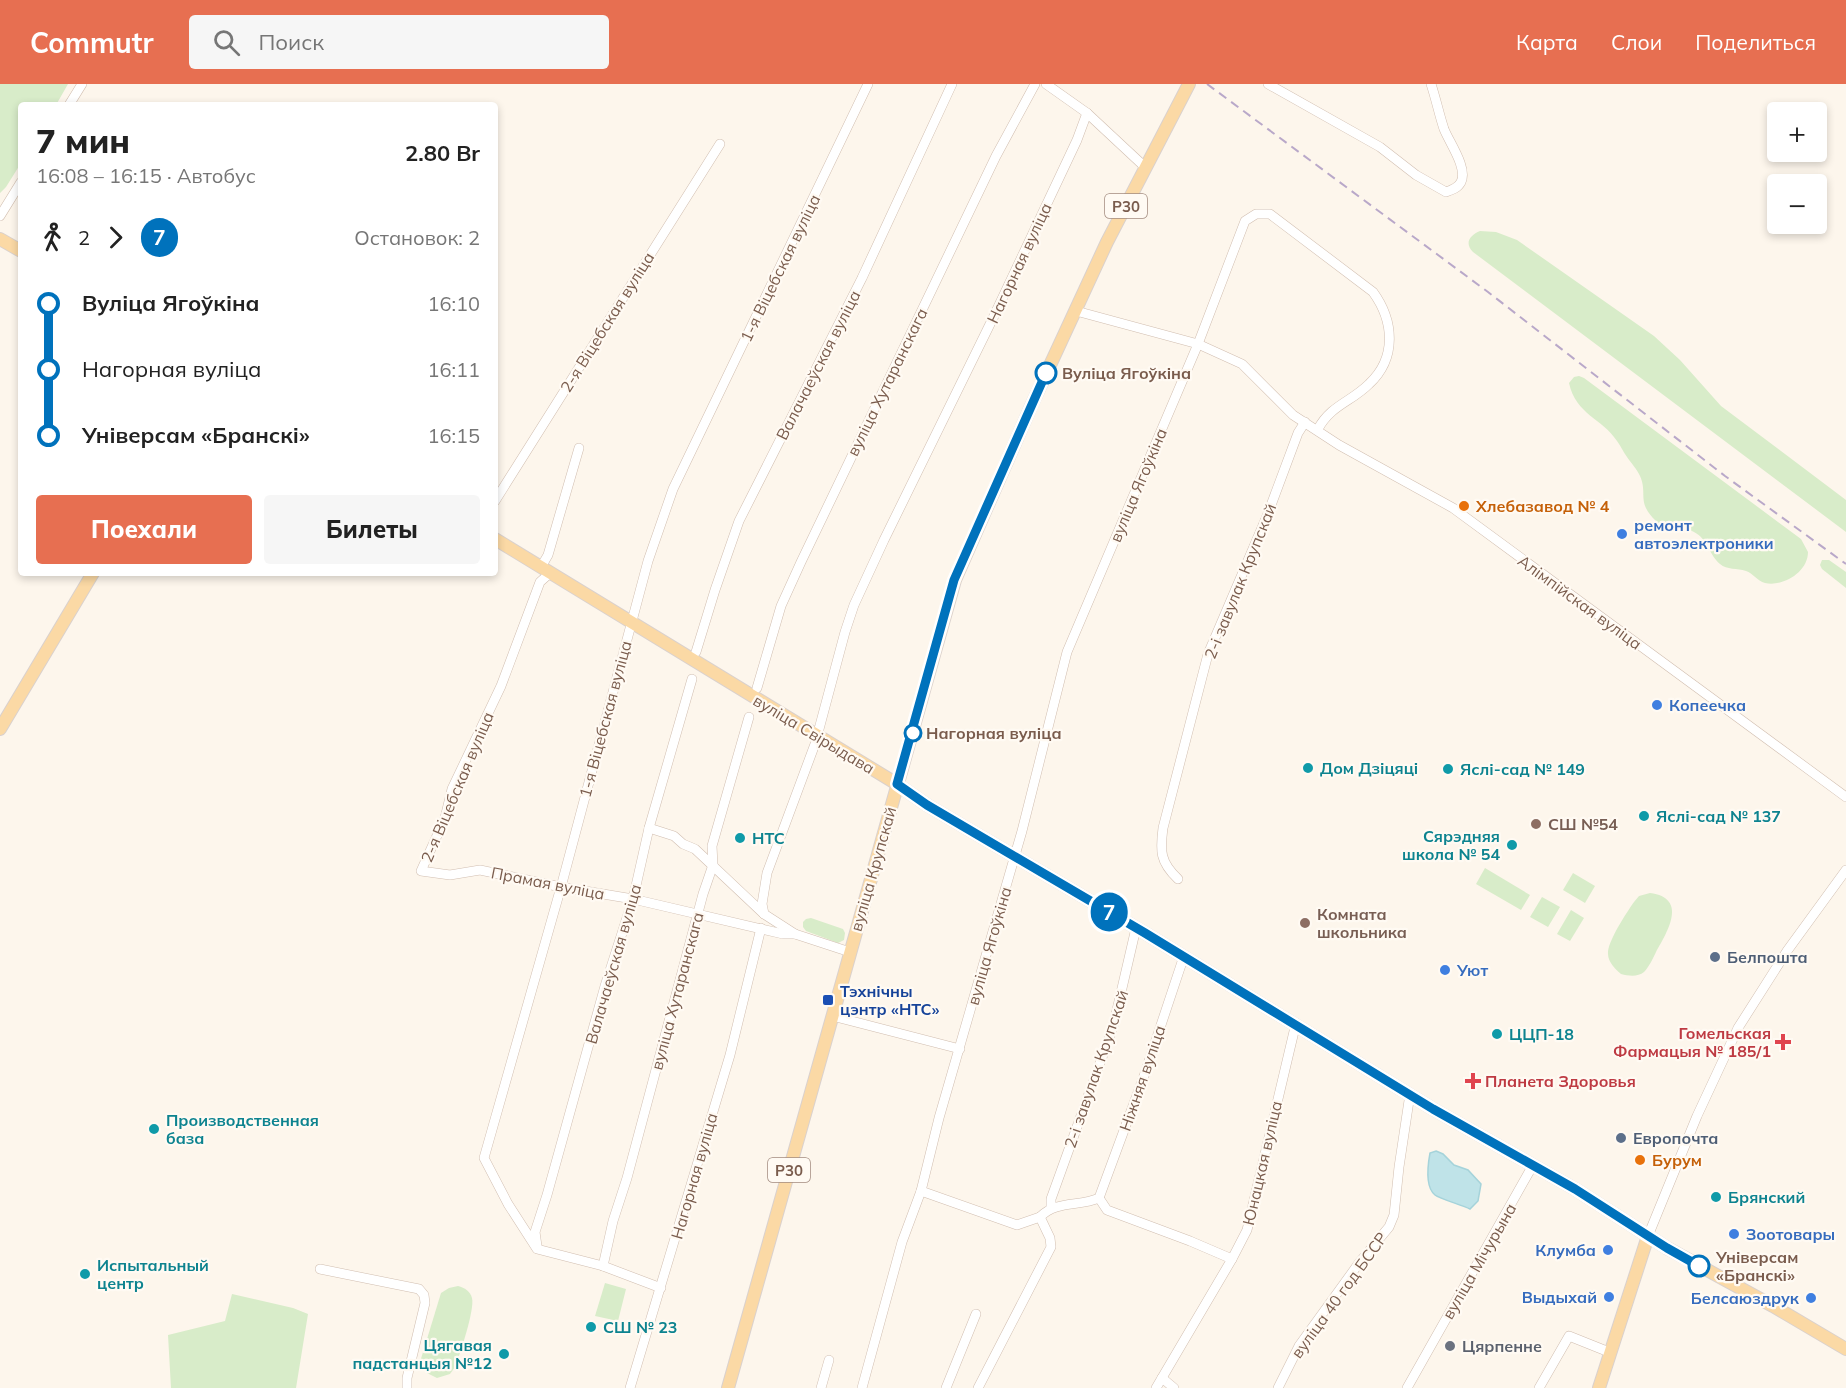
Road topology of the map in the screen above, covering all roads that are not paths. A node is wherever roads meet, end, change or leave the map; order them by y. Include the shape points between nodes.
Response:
1 (82, 84) edge
2 (868, 84) edge
3 (952, 84) edge
4 (1035, 84) edge
5 (1046, 84) edge
6 (1189, 84) edge
7 (1268, 84) edge
8 (1431, 84) edge
9 (71, 102) edge
10 (1087, 113) junction
11 (720, 144) dead end
12 (1146, 168) junction
13 (18, 187) edge
14 (0, 216) edge
15 (0, 239) edge
16 (18, 249) edge
17 (1076, 311) junction
18 (1198, 344) junction
19 (1305, 422) junction
20 (1318, 429) junction
21 (579, 448) dead end
22 (498, 496) edge
23 (498, 541) edge
24 (546, 570) junction
25 (91, 576) edge
26 (632, 623) junction
27 (696, 652) dead end
28 (692, 680) dead end
29 (757, 688) dead end
30 (749, 717) dead end
31 (0, 729) edge
32 (816, 736) junction
33 (897, 784) junction
34 (1846, 797) edge
35 (649, 828) junction
36 (1014, 856) junction
37 (713, 865) junction
38 (1846, 870) edge
39 (421, 872) joint
40 (1178, 879) dead end
41 (561, 887) junction
42 (633, 899) junction
43 (764, 914) junction
44 (699, 915) junction
45 (761, 928) junction
46 (1136, 928) junction
47 (795, 934) junction
48 (850, 951) junction
49 (1184, 956) junction
50 (832, 1016) junction
51 (1296, 1023) junction
52 (960, 1049) junction
53 (1410, 1094) junction
54 (1533, 1165) junction
55 (921, 1191) junction
56 (1099, 1198) junction
57 (1051, 1208) junction
58 (1040, 1217) junction
59 (1648, 1236) junction
60 (537, 1249) junction
61 (1232, 1259) junction
62 (603, 1266) junction
63 (320, 1269) dead end
64 (661, 1288) junction
65 (976, 1314) dead end
66 (1846, 1349) edge
67 (1609, 1352) junction
68 (829, 1360) dead end
69 (1162, 1378) junction
70 (407, 1388) edge
71 (630, 1388) edge
72 (728, 1388) edge
73 (821, 1388) edge
74 (862, 1388) edge
75 (946, 1388) edge
76 (978, 1388) edge
77 (1156, 1388) edge
78 (1174, 1388) edge
79 (1278, 1388) edge
80 (1407, 1388) edge
81 (1539, 1388) edge
82 (1599, 1388) edge

1 - 9 street
2 - 26 street, 1-я Віцебская вуліца via 673,489
3 - 27 street, Валачаеўская вуліца via 862,278 739,520
4 - 29 street, вуліца Хутаранскага via 996,156 801,562 781,606
5 - 10 street
6 - 12 main road, вуліца Крупскай / Р30
7 - 8 street via 1380,147 1446,192 1456,188 1462,175
10 - 12 street
10 - 32 street, Нагорная вуліца via 998,308 854,605
11 - 22 street, 2-я Віцебская вуліца
12 - 17 main road, вуліца Крупскай / Р30
13 - 14 street
15 - 16 main road
17 - 18 street
17 - 33 main road, вуліца Крупскай / Р30 via 954,580
18 - 19 street via 1242,364 1282,405
18 - 20 street, вуліца Ягоўкіна via 1245,221 1257,214 1270,214 1373,292 1389,322 1389,352 1382,368 1369,384 1325,416
18 - 36 street, вуліца Ягоўкіна via 1067,652
19 - 20 street, Алімпійская вуліца
19 - 40 street, 2-і завулак Крупскай via 1208,654 1162,837 1164,863
20 - 34 street, Алімпійская вуліца via 1339,445 1453,508
21 - 24 street, 2-я Віцебская вуліца
23 - 24 main road, вуліца Свірыдава
24 - 26 main road, вуліца Свірыдава
24 - 39 street, 2-я Віцебская вуліца via 501,686 452,789 445,818
25 - 31 main road
26 - 32 main road, вуліца Свірыдава
26 - 41 street, 1-я Віцебская вуліца
28 - 35 street, Валачаеўская вуліца
30 - 37 street, вуліца Хутаранскага via 712,846
32 - 33 main road, вуліца Свірыдава
32 - 43 street, Нагорная вуліца via 767,873
33 - 36 main road, вуліца Свірыдава
33 - 48 main road, вуліца Крупскай / Р30
35 - 37 street via 674,836
35 - 42 street, Валачаеўская вуліца
36 - 46 main road, вуліца Свірыдава
36 - 52 street, вуліца Ягоўкіна
37 - 43 street
37 - 44 street, вуліца Хутаранскага
38 - 59 street via 1738,1028
39 - 41 street, Прамая вуліца via 450,875 480,870
41 - 42 street, Прамая вуліца
41 - 60 street, 1-я Віцебская вуліца via 484,1158
42 - 44 street, Прамая вуліца
42 - 60 street, Валачаеўская вуліца via 535,1232
43 - 47 street
44 - 45 street, Прамая вуліца
44 - 62 street, вуліца Хутаранскага
45 - 47 street, Прамая вуліца
45 - 64 street, Нагорная вуліца via 730,1055
46 - 49 main road, вуліца Свірыдава
46 - 57 street, 2-і завулак Крупскай via 1113,1027
47 - 48 street, Прамая вуліца
48 - 50 main road, вуліца Крупскай / Р30
49 - 51 main road, вуліца Свірыдава
49 - 56 street, Ніжняя вуліца
50 - 52 street
50 - 72 main road, вуліца Крупскай / Р30
51 - 53 main road, вуліца Свірыдава
51 - 61 street, Юнацкая вуліца via 1247,1230
52 - 55 street, вуліца Ягоўкіна
53 - 54 main road, вуліца Свірыдава
53 - 79 street, вуліца 40 год БССР via 1394,1215 1389,1227 1299,1346
54 - 59 main road, вуліца Свірыдава
54 - 80 street, вуліца Мічурына
55 - 58 street via 1017,1226
55 - 74 street, вуліца Ягоўкіна via 902,1242
56 - 57 street
56 - 61 street via 1107,1210
57 - 58 street
58 - 76 street via 1051,1247
59 - 66 main road, вуліца Свірыдава
59 - 67 main road
60 - 62 street
61 - 69 street, Юнацкая вуліца
62 - 64 street
63 - 70 street via 418,1289 424,1295
64 - 71 street, Нагорная вуліца
65 - 75 street
67 - 81 street via 1569,1336
67 - 82 main road
68 - 73 street
69 - 77 street, Юнацкая вуліца
69 - 78 street

